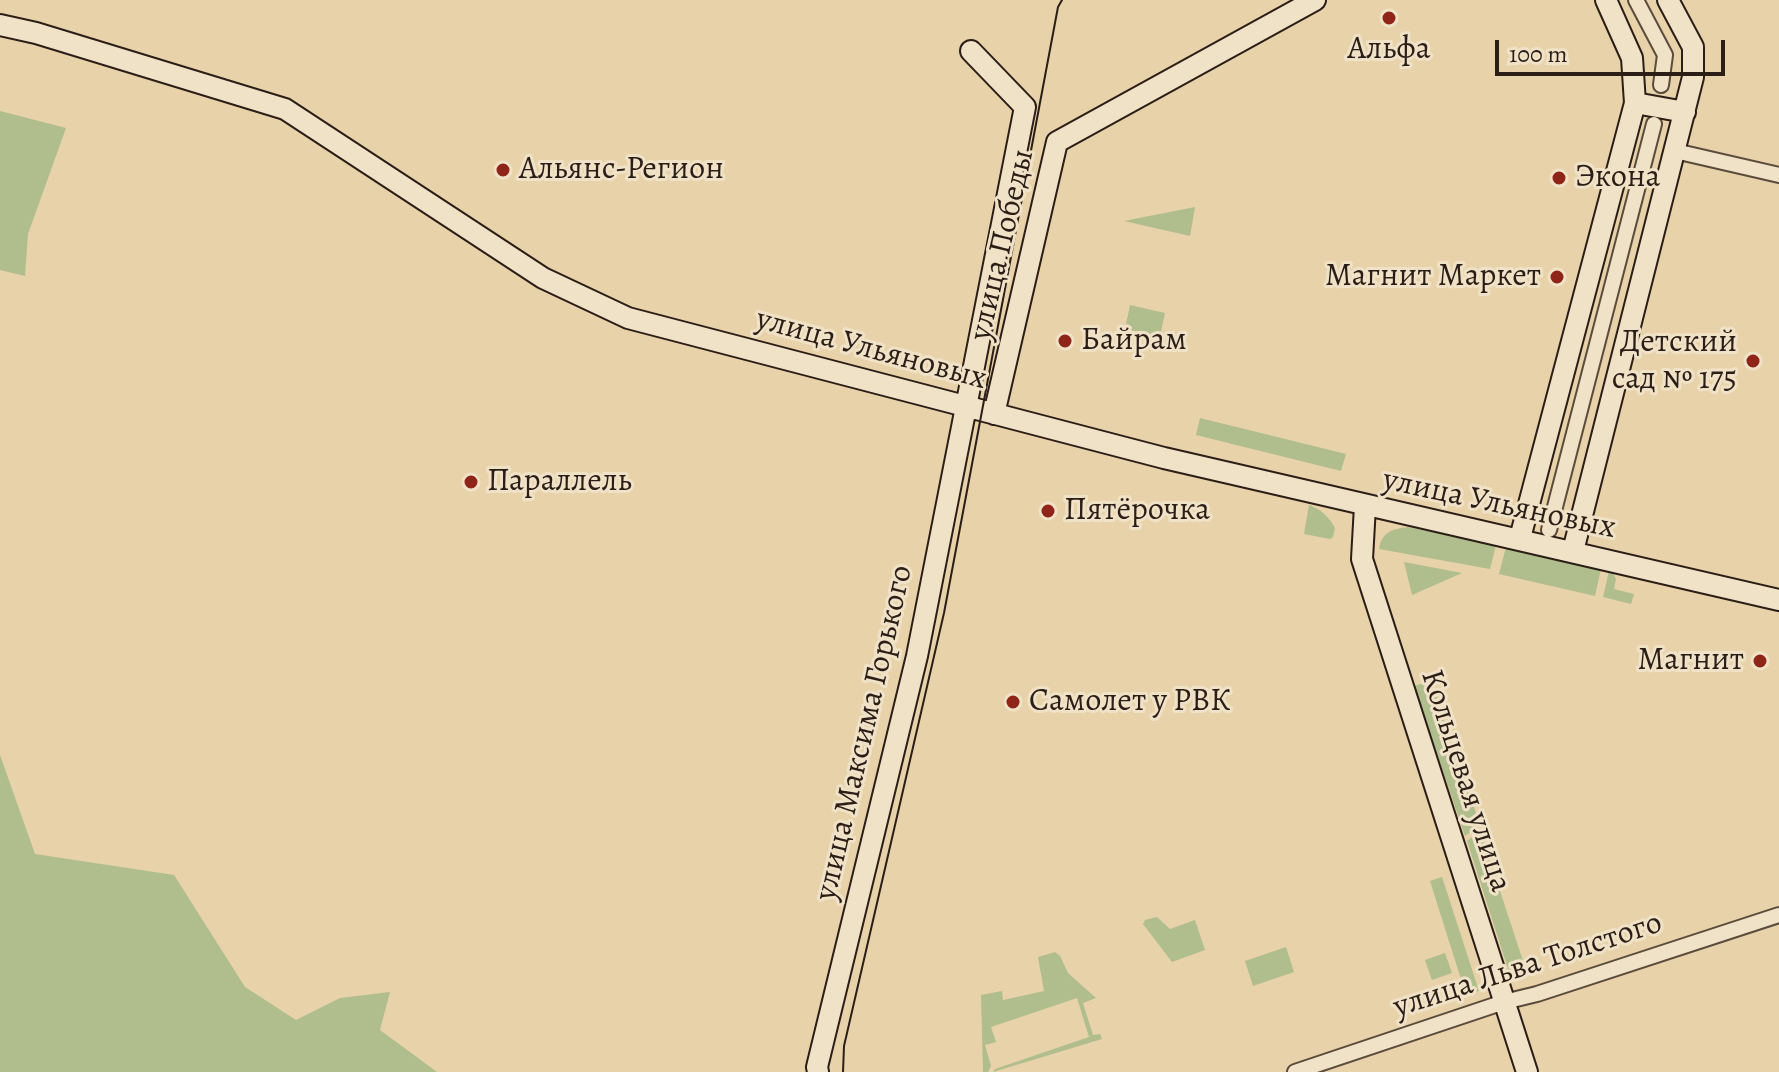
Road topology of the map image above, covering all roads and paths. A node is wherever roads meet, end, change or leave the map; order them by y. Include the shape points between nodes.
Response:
1 (1315, 0) edge
2 (1606, 0) edge
3 (1636, 0) edge
4 (1668, 0) edge
5 (0, 25) edge
6 (971, 51) dead end
7 (1661, 85) dead end
8 (1635, 103) junction
9 (1685, 112) junction
10 (1654, 124) dead end
11 (1675, 151) junction
12 (1779, 175) edge
13 (965, 406) junction
14 (994, 414) junction
15 (1365, 506) junction
16 (1549, 530) dead end
17 (1520, 538) junction
18 (1573, 551) junction
19 (1779, 600) edge
20 (1779, 915) edge
21 (1504, 1002) junction
22 (818, 1072) edge
23 (1295, 1072) edge
24 (1527, 1072) edge

1 - 14 street, улица Победы via 1057,142
2 - 8 street via 1632,58
3 - 7 street via 1665,55
4 - 9 street via 1693,47
5 - 13 street, улица Ульяновых via 285,109 543,278 628,318
6 - 13 street, улица Максима Горького via 1025,107
8 - 9 street
8 - 17 street
9 - 11 street
10 - 16 street
11 - 12 street
11 - 18 street
13 - 14 street, улица Ульяновых
13 - 22 street, улица Максима Горького via 917,656
14 - 15 street, улица Ульяновых
15 - 17 street, улица Ульяновых
15 - 21 street, Кольцевая улица via 1362,559
17 - 18 street, улица Ульяновых
18 - 19 street, улица Ульяновых
20 - 21 street, улица Льва Толстого
21 - 23 street, улица Льва Толстого
21 - 24 street, Кольцевая улица

